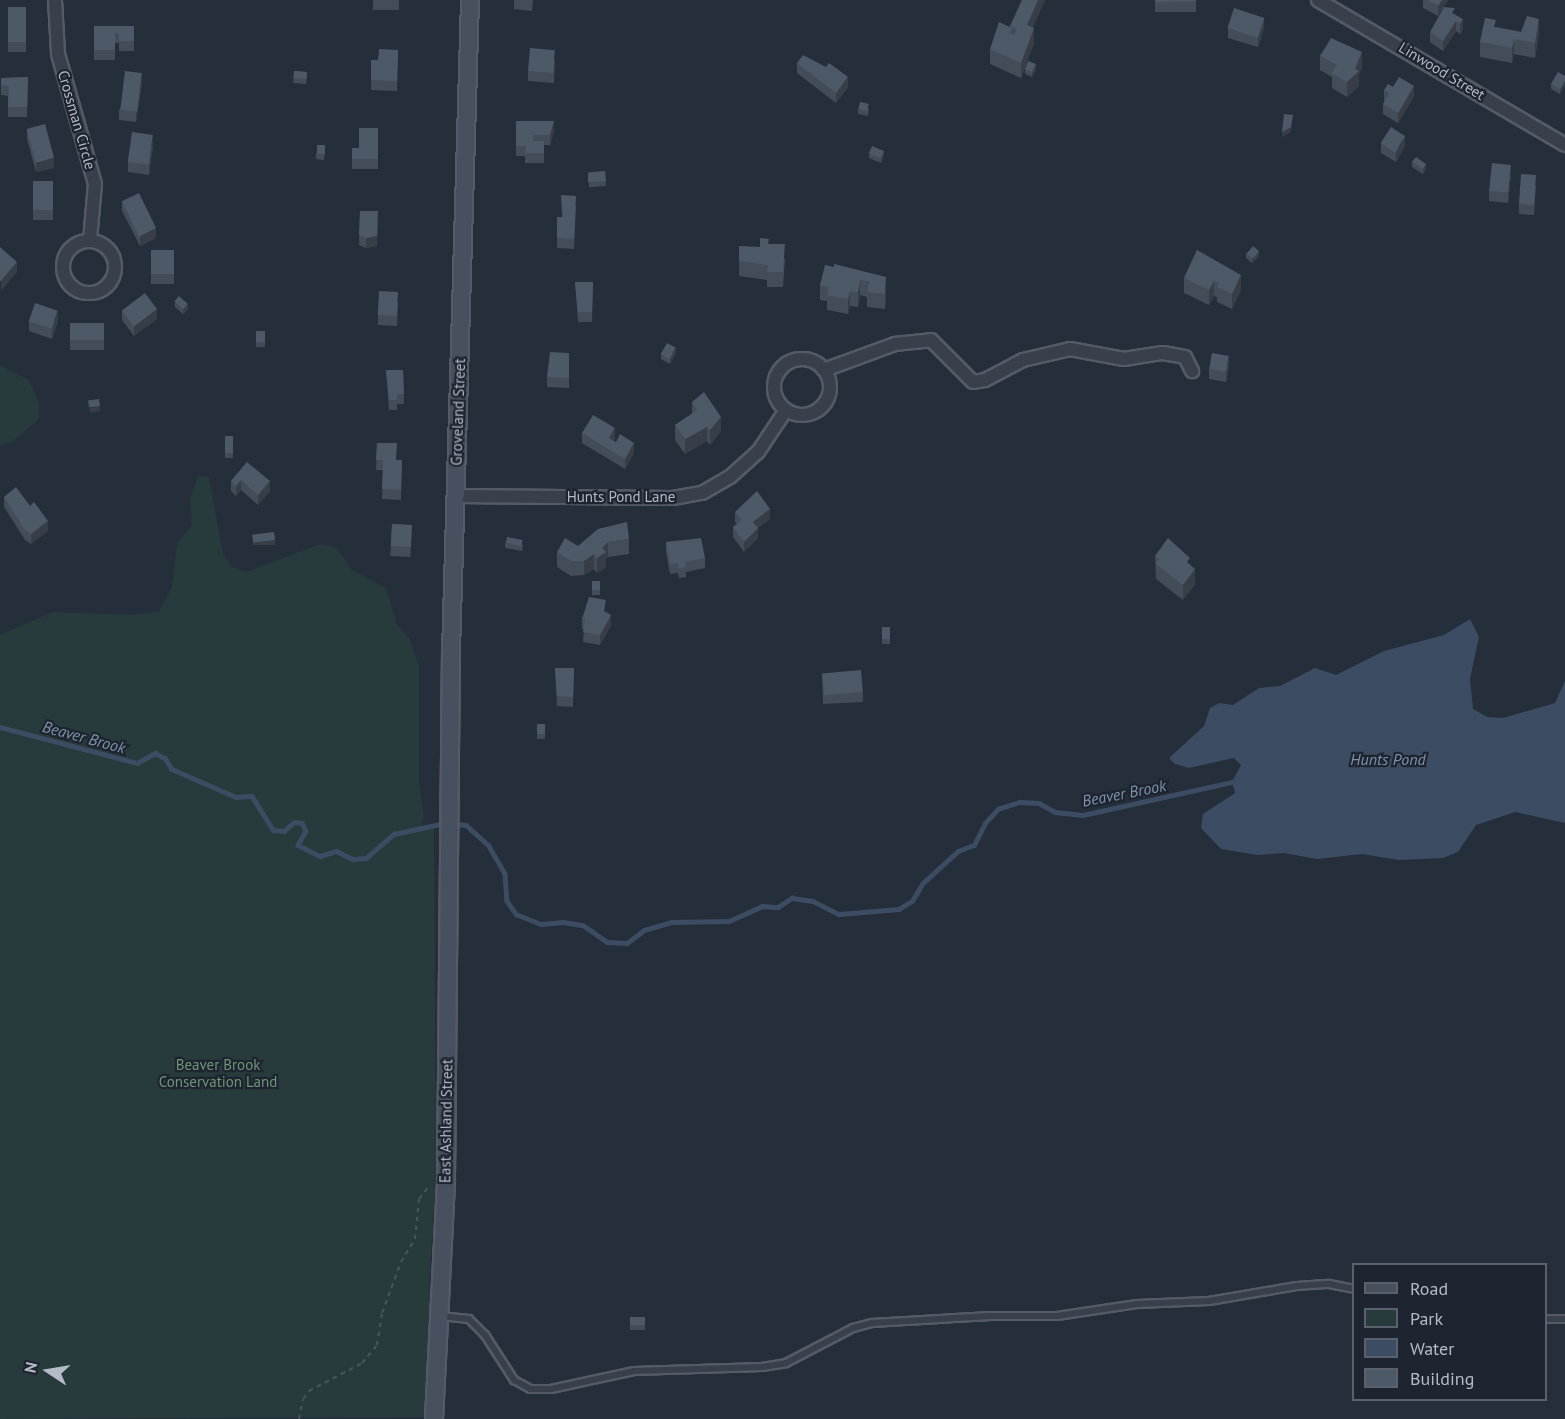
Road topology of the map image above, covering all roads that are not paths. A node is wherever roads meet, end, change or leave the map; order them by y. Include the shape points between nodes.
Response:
1 (56, 0) edge
2 (470, 0) edge
3 (1318, 0) edge
4 (1565, 145) edge
5 (90, 240) junction
6 (824, 370) junction
7 (1192, 371) dead end
8 (786, 410) junction
9 (455, 496) junction
10 (448, 822) joint
11 (1352, 1289) edge
12 (439, 1316) junction
13 (1547, 1319) edge
14 (1565, 1319) edge
15 (434, 1419) edge

1 - 5 street, Crossman Circle via 58,54 94,184
2 - 9 main road, Groveland Street
3 - 4 street, Linwood Street
5 - 5 street via 68,251 63,267 68,283 90,293 99,292 112,280 115,262 106,247
6 - 7 street via 895,344 931,340 973,382 985,380 1023,360 1070,349 1124,359 1163,353 1185,357
6 - 8 street via 830,386 825,403 811,414
6 - 8 street via 800,359 784,365 774,389
8 - 9 street, Hunts Pond Lane via 758,452 730,477 702,493 673,498
9 - 10 main road, Groveland Street
10 - 12 main road, East Ashland Street via 446,1179
11 - 12 lane via 1329,1284 1297,1286 1209,1301 1137,1304 1057,1316 872,1323 853,1328 778,1364 634,1371 551,1389 530,1389 514,1380 485,1335 469,1319
12 - 15 main road, East Ashland Street
13 - 14 lane

